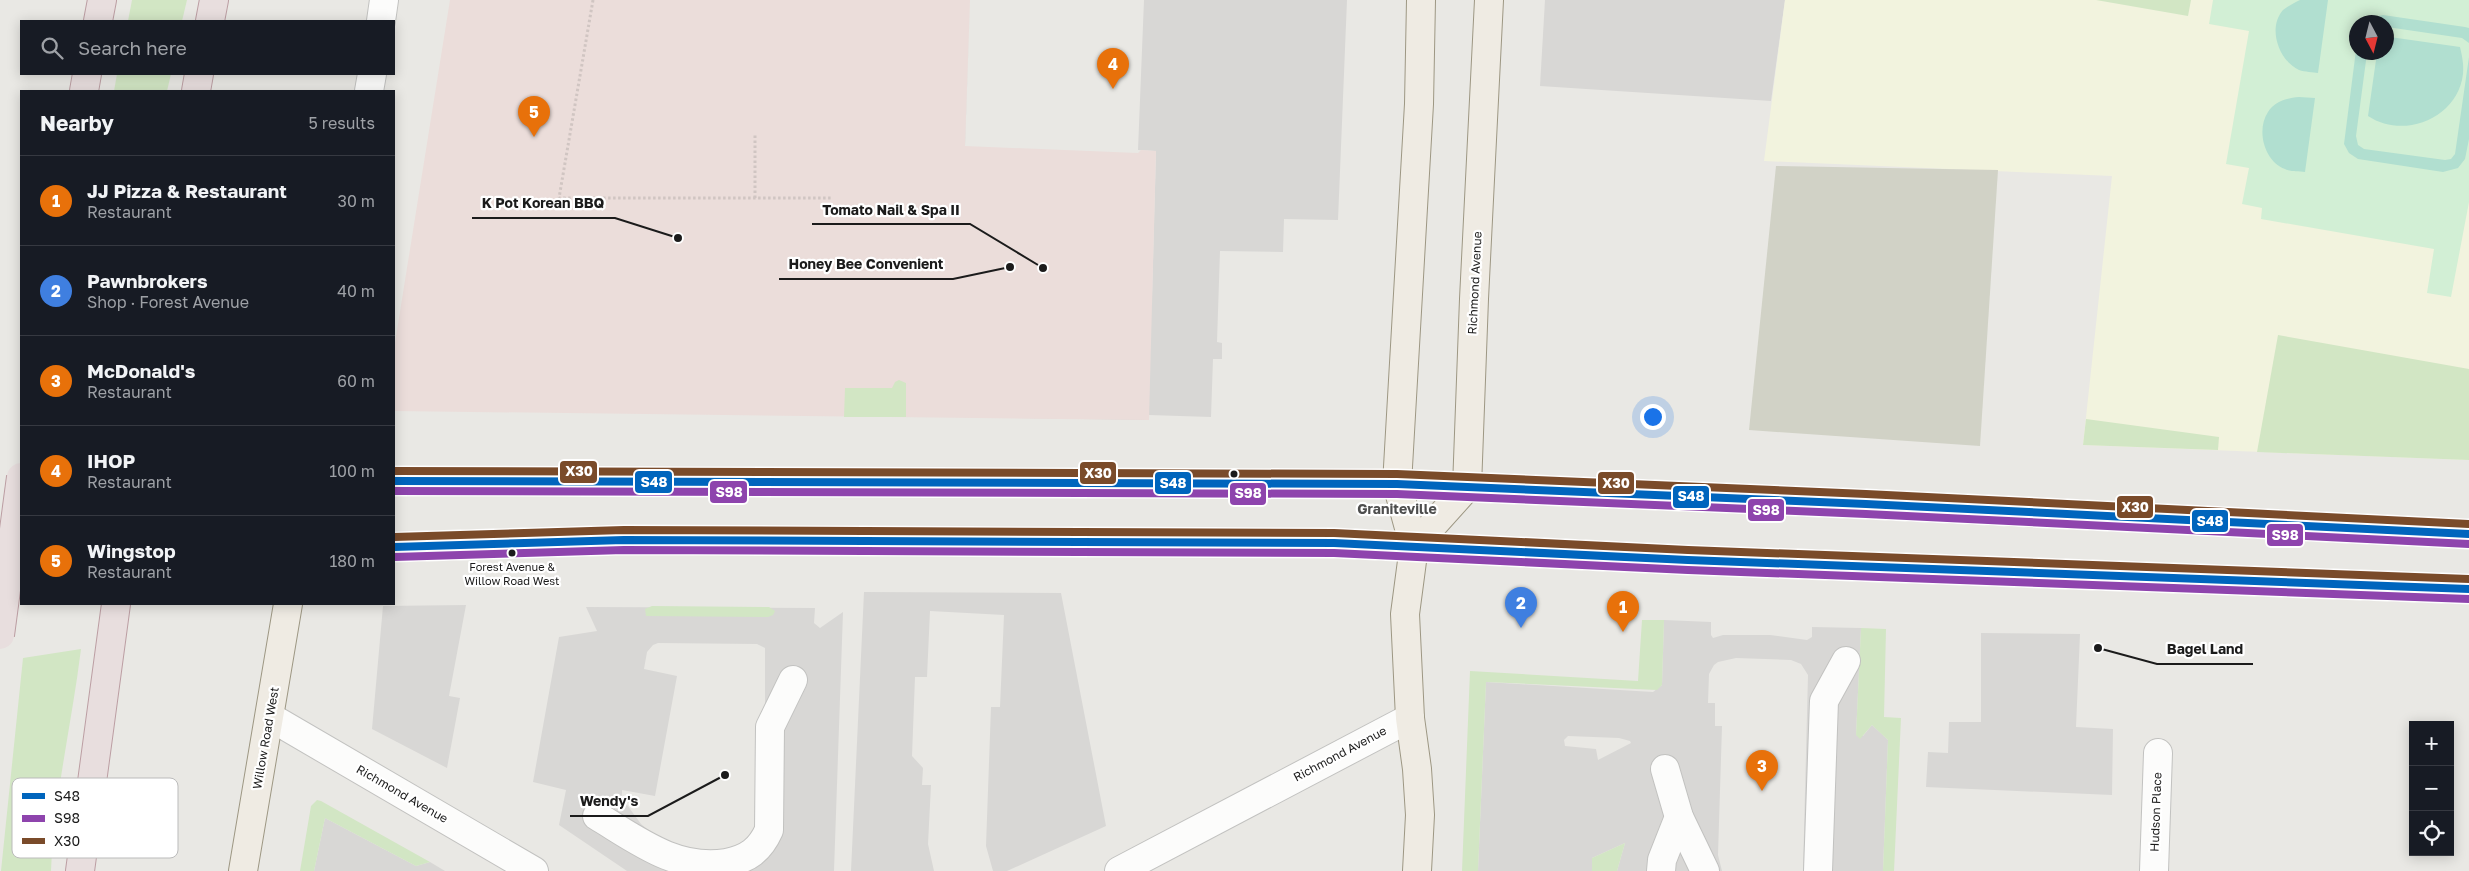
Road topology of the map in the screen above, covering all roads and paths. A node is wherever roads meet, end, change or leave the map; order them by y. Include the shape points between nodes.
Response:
1 (102, 0) edge
2 (214, 0) edge
3 (384, 0) edge
4 (593, 0) edge
5 (1422, 0) edge
6 (1489, 0) edge
7 (98, 20) edge
8 (210, 20) edge
9 (381, 20) edge
10 (87, 75) edge
11 (200, 75) edge
12 (372, 75) edge
13 (84, 90) edge
14 (196, 90) edge
15 (369, 90) edge
16 (755, 134) dead end
17 (755, 198) junction
18 (833, 198) dead end
19 (395, 481) edge
20 (1397, 484) junction
21 (20, 485) edge
22 (1467, 487) junction
23 (2469, 534) edge
24 (1414, 546) junction
25 (395, 547) edge
26 (20, 557) edge
27 (0, 561) edge
28 (2469, 590) edge
29 (116, 605) edge
30 (288, 605) edge
31 (0, 635) edge
32 (1846, 661) dead end
33 (793, 680) dead end
34 (270, 717) junction
35 (1410, 718) junction
36 (2158, 753) dead end
37 (1665, 769) dead end
38 (93, 778) edge
39 (597, 816) dead end
40 (1679, 817) junction
41 (82, 858) edge
42 (80, 871) edge
43 (243, 871) edge
44 (534, 871) edge
45 (1119, 871) edge
46 (1418, 871) edge
47 (1661, 871) edge
48 (1705, 871) edge
49 (1818, 871) edge
50 (2154, 871) edge

1 - 7 highway
2 - 8 highway
3 - 9 street
4 - 17 path via 559,198
5 - 20 main road
6 - 22 main road, Richmond Avenue
10 - 13 highway
11 - 14 highway
12 - 15 street
16 - 17 path
17 - 18 path
19 - 20 main road
20 - 22 main road
20 - 24 main road
21 - 31 highway, bridge
22 - 23 main road
22 - 24 main road
24 - 25 main road via 753,539
24 - 28 main road via 1688,560
24 - 35 main road via 1405,614
26 - 27 main road
29 - 38 highway
30 - 34 main road, Willow Road West
32 - 49 street via 1824,701
33 - 39 street via 770,727 769,830 763,844 751,856 712,866 685,864 664,856
34 - 43 main road, Willow Road West
34 - 44 street, Richmond Avenue
35 - 45 street, Richmond Avenue
35 - 46 main road via 1420,814
36 - 50 street, Hudson Place
37 - 40 street
40 - 47 street via 1662,860
40 - 48 street
41 - 42 highway

